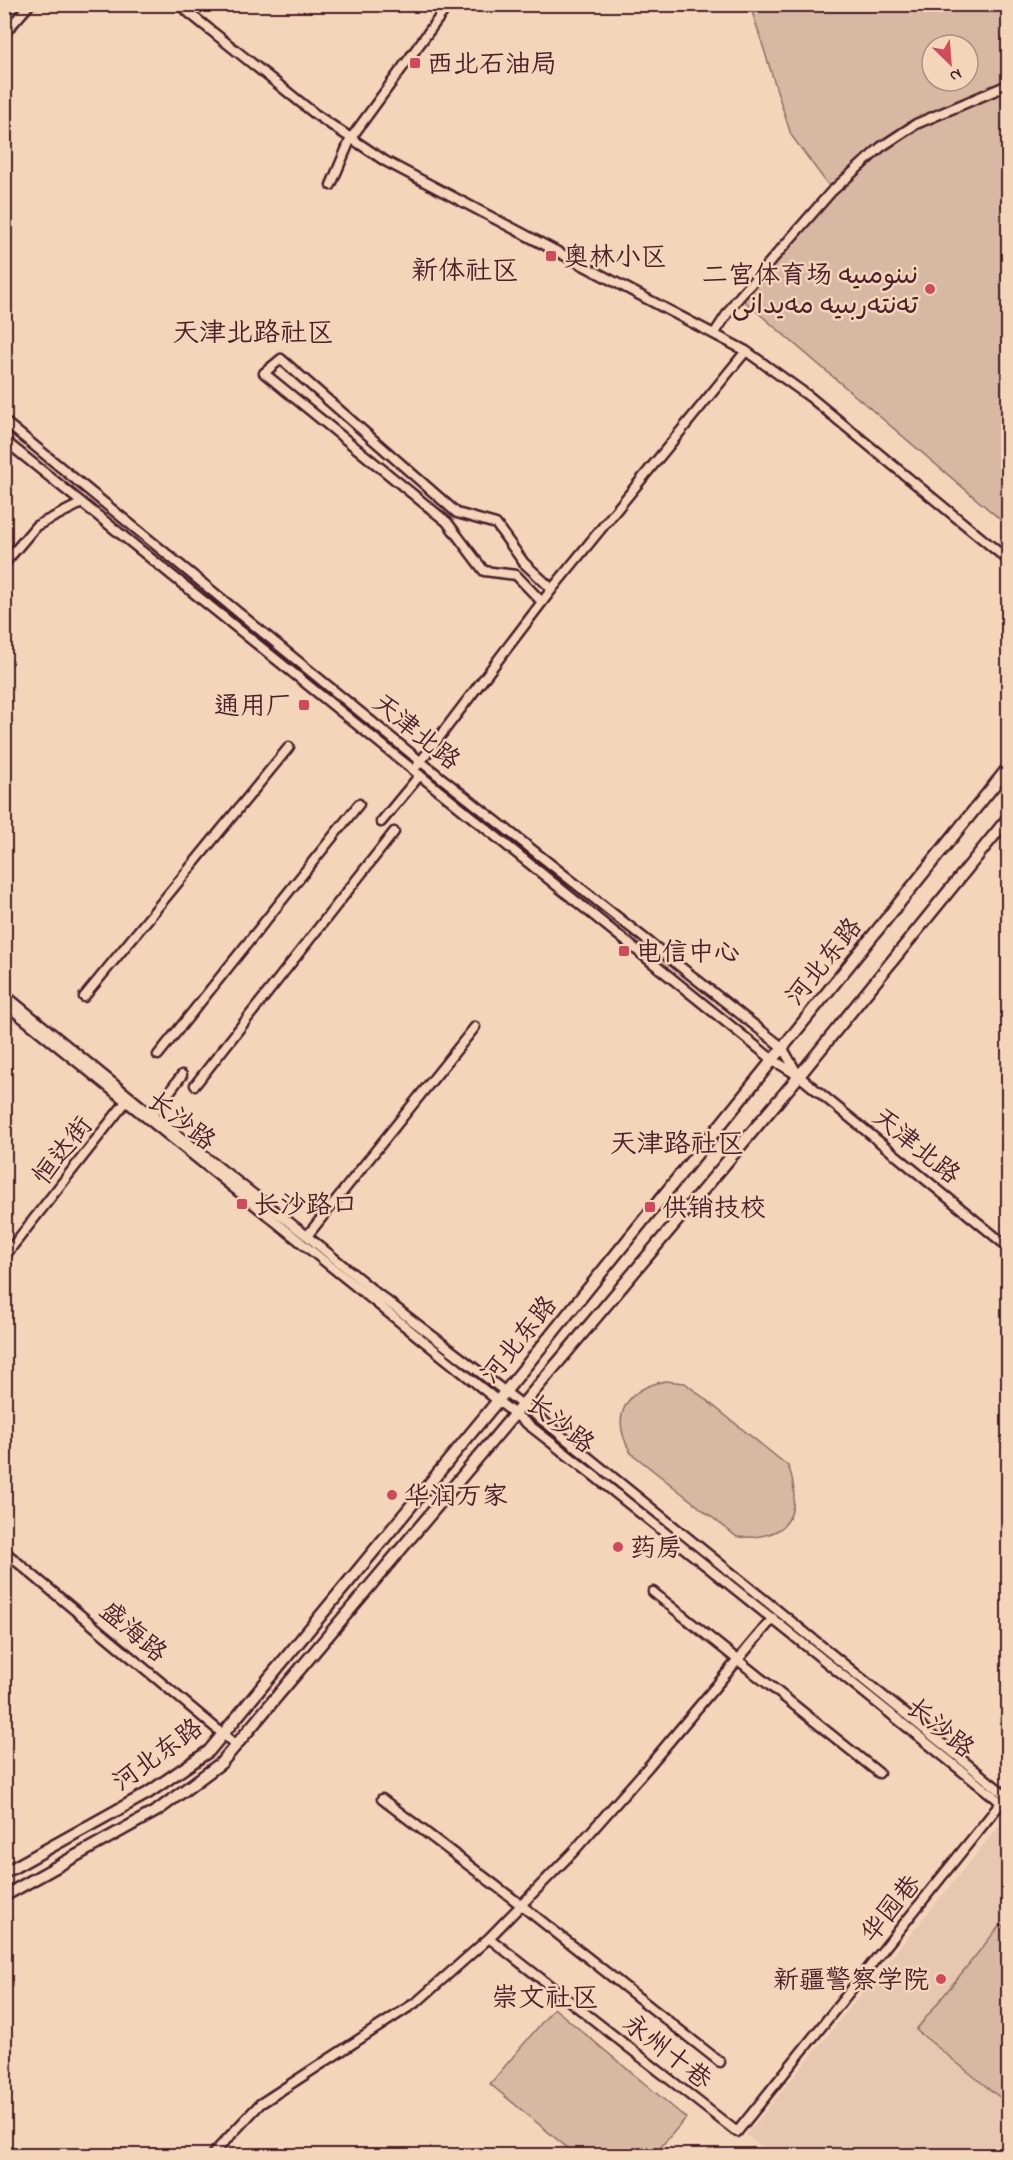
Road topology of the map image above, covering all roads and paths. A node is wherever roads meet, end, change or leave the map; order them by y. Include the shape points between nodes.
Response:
1 (30, 4) edge
2 (178, 4) edge
3 (449, 4) edge
4 (4, 34) edge
5 (1008, 85) edge
6 (351, 138) junction
7 (331, 185) dead end
8 (714, 334) junction
9 (746, 351) junction
10 (4, 421) edge
11 (4, 440) edge
12 (82, 503) junction
13 (1008, 560) edge
14 (4, 564) edge
15 (552, 589) junction
16 (542, 602) junction
17 (289, 747) dead end
18 (420, 761) junction
19 (1008, 768) edge
20 (417, 773) junction
21 (359, 804) dead end
22 (1008, 818) edge
23 (381, 822) dead end
24 (394, 832) dead end
25 (4, 994) edge
26 (84, 997) dead end
27 (4, 1003) edge
28 (475, 1027) dead end
29 (782, 1047) junction
30 (158, 1055) dead end
31 (773, 1060) junction
32 (182, 1075) dead end
33 (799, 1076) junction
34 (195, 1085) dead end
35 (128, 1100) junction
36 (152, 1114) junction
37 (307, 1236) junction
38 (1008, 1247) edge
39 (4, 1257) edge
40 (501, 1397) junction
41 (519, 1410) junction
42 (4, 1551) edge
43 (654, 1592) dead end
44 (772, 1618) junction
45 (738, 1660) junction
46 (223, 1734) junction
47 (236, 1745) junction
48 (879, 1773) dead end
49 (382, 1799) dead end
50 (1007, 1800) edge
51 (4, 1873) edge
52 (4, 1896) edge
53 (521, 1905) junction
54 (489, 1938) junction
55 (720, 2062) dead end
56 (737, 2132) joint
57 (211, 2156) edge

1 - 4 street
2 - 6 street via 315,114
3 - 6 street
5 - 8 street via 916,124 881,147 831,192 735,302
6 - 7 street
6 - 8 street via 385,161
8 - 9 street
9 - 13 street via 810,397
9 - 15 street
10 - 18 street, 天津北路
11 - 12 street, 天津北路
12 - 14 street via 36,526
12 - 20 street, 天津北路
15 - 16 street
15 - 16 street via 524,563 496,525 457,513 281,359 264,373 447,522 484,571 516,575
16 - 18 street
17 - 26 street
18 - 20 street
18 - 29 street, 天津北路
19 - 29 main road, 河北东路
20 - 23 street
20 - 31 street, 天津北路
21 - 30 street
22 - 33 main road
24 - 34 street
25 - 35 street, 长沙路
27 - 35 street, 长沙路
28 - 37 street
29 - 31 main road, 河北东路
29 - 33 street, 天津北路
31 - 33 street, 天津北路
31 - 40 main road, 河北东路
32 - 36 street
33 - 38 street, 天津北路
33 - 41 main road
35 - 36 street, 长沙路
35 - 39 street, 恒达街
35 - 40 street, 长沙路
36 - 37 street, 长沙路
37 - 40 street, 长沙路
40 - 41 street, 长沙路
40 - 46 main road, 河北东路
41 - 44 street, 长沙路
41 - 47 main road
41 - 50 street, 长沙路
42 - 46 street, 盛海路
43 - 45 street
44 - 45 street
44 - 50 street, 长沙路
45 - 48 street
45 - 53 street via 573,1852
46 - 47 street, 盛海路
46 - 51 main road, 河北东路 via 209,1751 148,1793
47 - 52 main road via 220,1763 158,1810
49 - 53 street
50 - 56 street, 华园巷
53 - 54 street
53 - 55 street
54 - 56 street, 永州十巷
54 - 57 street via 417,2001 260,2104

